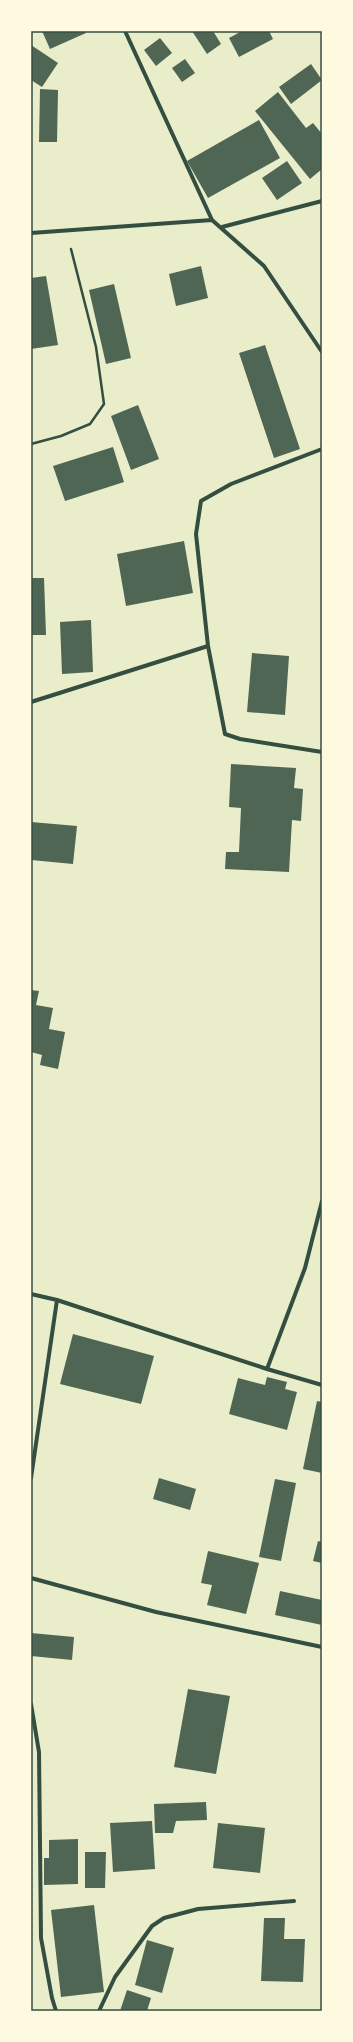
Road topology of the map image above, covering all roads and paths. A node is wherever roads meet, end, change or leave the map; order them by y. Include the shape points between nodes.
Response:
1 (125, 31) edge
2 (322, 201) edge
3 (212, 220) junction
4 (222, 227) junction
5 (67, 231) junction
6 (31, 233) edge
7 (322, 352) edge
8 (31, 444) edge
9 (322, 449) edge
10 (208, 646) junction
11 (31, 702) edge
12 (322, 752) edge
13 (322, 1201) edge
14 (31, 1294) edge
15 (57, 1300) junction
16 (268, 1369) junction
17 (322, 1385) edge
18 (31, 1478) edge
19 (31, 1578) edge
20 (322, 1647) edge
21 (31, 1704) edge
22 (294, 1901) dead end
23 (56, 2011) edge
24 (100, 2011) edge

1 - 3 street
2 - 4 street
3 - 4 street
3 - 5 street
4 - 7 street via 264,266
5 - 6 street
5 - 8 path via 96,347 104,404 90,424 61,436
9 - 10 street via 231,484 201,501 196,534
10 - 11 street
10 - 12 street via 225,734 240,739
13 - 16 street via 305,1268
14 - 15 street
15 - 16 street
15 - 18 street
16 - 17 street
19 - 20 street via 156,1612
21 - 23 street via 39,1752 41,1938
22 - 24 street via 198,1909 164,1918 152,1926 115,1977

